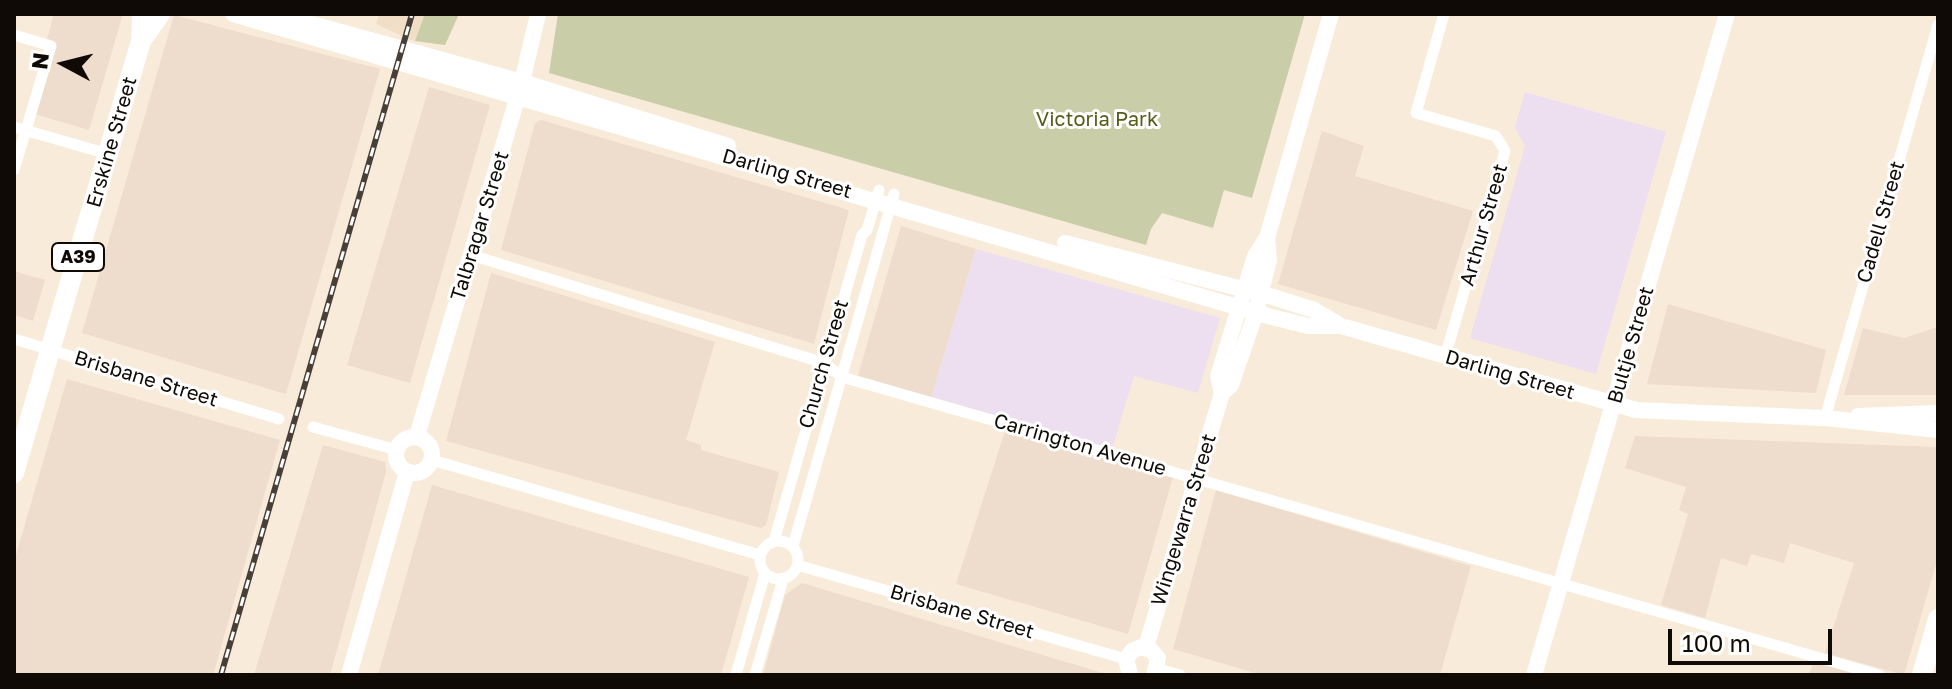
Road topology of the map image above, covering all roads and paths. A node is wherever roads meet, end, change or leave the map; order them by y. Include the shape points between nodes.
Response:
1 (142, 14) edge
2 (160, 14) edge
3 (233, 14) edge
4 (276, 14) edge
5 (538, 14) edge
6 (1331, 14) edge
7 (1444, 14) edge
8 (1727, 14) edge
9 (1938, 25) edge
10 (14, 35) edge
11 (141, 41) junction
12 (520, 90) junction
13 (20, 129) edge
14 (108, 154) junction
15 (14, 170) edge
16 (885, 197) junction
17 (1267, 238) junction
18 (471, 255) junction
19 (1244, 289) junction
20 (1261, 293) junction
21 (1238, 306) junction
22 (1256, 312) junction
23 (1341, 326) junction
24 (14, 339) edge
25 (51, 350) junction
26 (1445, 357) junction
27 (824, 363) junction
28 (842, 377) junction
29 (1222, 393) junction
30 (1613, 404) junction
31 (1938, 413) edge
32 (1825, 418) junction
33 (279, 419) dead end
34 (313, 427) dead end
35 (1938, 430) edge
36 (417, 436) junction
37 (397, 450) junction
38 (432, 460) junction
39 (407, 472) junction
40 (14, 473) edge
41 (1197, 479) junction
42 (774, 541) junction
43 (793, 546) junction
44 (760, 555) junction
45 (797, 565) junction
46 (765, 573) junction
47 (783, 579) junction
48 (1561, 584) junction
49 (1937, 628) edge
50 (1146, 647) junction
51 (1128, 667) edge
52 (1156, 672) edge
53 (349, 675) edge
54 (736, 675) edge
55 (755, 675) edge
56 (1180, 675) edge
57 (1534, 675) edge
58 (1879, 675) edge
59 (1922, 675) edge

1 - 11 highway, Erskine Street / A39
2 - 11 highway, Erskine Street / A39
3 - 12 street, Darling Street
4 - 12 street, Darling Street
5 - 12 street, Talbragar Street
6 - 17 street, Wingewarra Street
7 - 26 street, Arthur Street via 1416,113 1496,136 1505,151
8 - 30 street, Bultje Street
9 - 32 street, Cadell Street
10 - 13 street via 51,46
11 - 14 highway, Erskine Street / A39
12 - 16 street, Darling Street
12 - 18 street, Talbragar Street
13 - 14 street
13 - 15 street
14 - 25 highway, Erskine Street / A39
16 - 19 street, Darling Street
16 - 21 street, Darling Street
16 - 27 street, Church Street via 862,235
16 - 28 street, Church Street
17 - 19 street, Wingewarra Street
17 - 20 street, Wingewarra Street via 1269,260
18 - 27 street, Carrington Avenue
18 - 36 street, Talbragar Street
19 - 20 street, Darling Street
19 - 21 street, Wingewarra Street
20 - 22 street, Wingewarra Street
20 - 23 street, Darling Street via 1314,310
21 - 22 street, Darling Street
21 - 29 street, Wingewarra Street via 1218,376
22 - 23 street, Darling Street via 1308,326
22 - 29 street, Wingewarra Street via 1231,385
23 - 26 street, Darling Street
24 - 25 street, Brisbane Street
25 - 33 street, Brisbane Street
25 - 40 highway, Erskine Street / A39
26 - 30 street, Darling Street
27 - 28 street, Carrington Avenue
27 - 42 street, Church Street
28 - 41 street, Carrington Avenue
28 - 43 street, Church Street
29 - 41 street, Wingewarra Street
30 - 32 street, Darling Street via 1653,412
30 - 48 street, Bultje Street
31 - 32 street, Darling Street
32 - 35 street, Darling Street
34 - 37 street
36 - 37 street via 404,439
36 - 38 street via 430,444
37 - 39 street via 397,460
38 - 39 street via 425,470
38 - 44 street
39 - 53 street
41 - 48 street, Carrington Avenue
41 - 50 street, Wingewarra Street
42 - 43 street
42 - 44 street
43 - 45 street
44 - 46 street
45 - 47 street
45 - 51 street, Brisbane Street
46 - 47 street
46 - 54 street
47 - 55 street
48 - 57 street, Bultje Street
48 - 58 street, Carrington Avenue
49 - 59 highway
50 - 51 street via 1136,648
50 - 52 street via 1155,653
52 - 56 street

